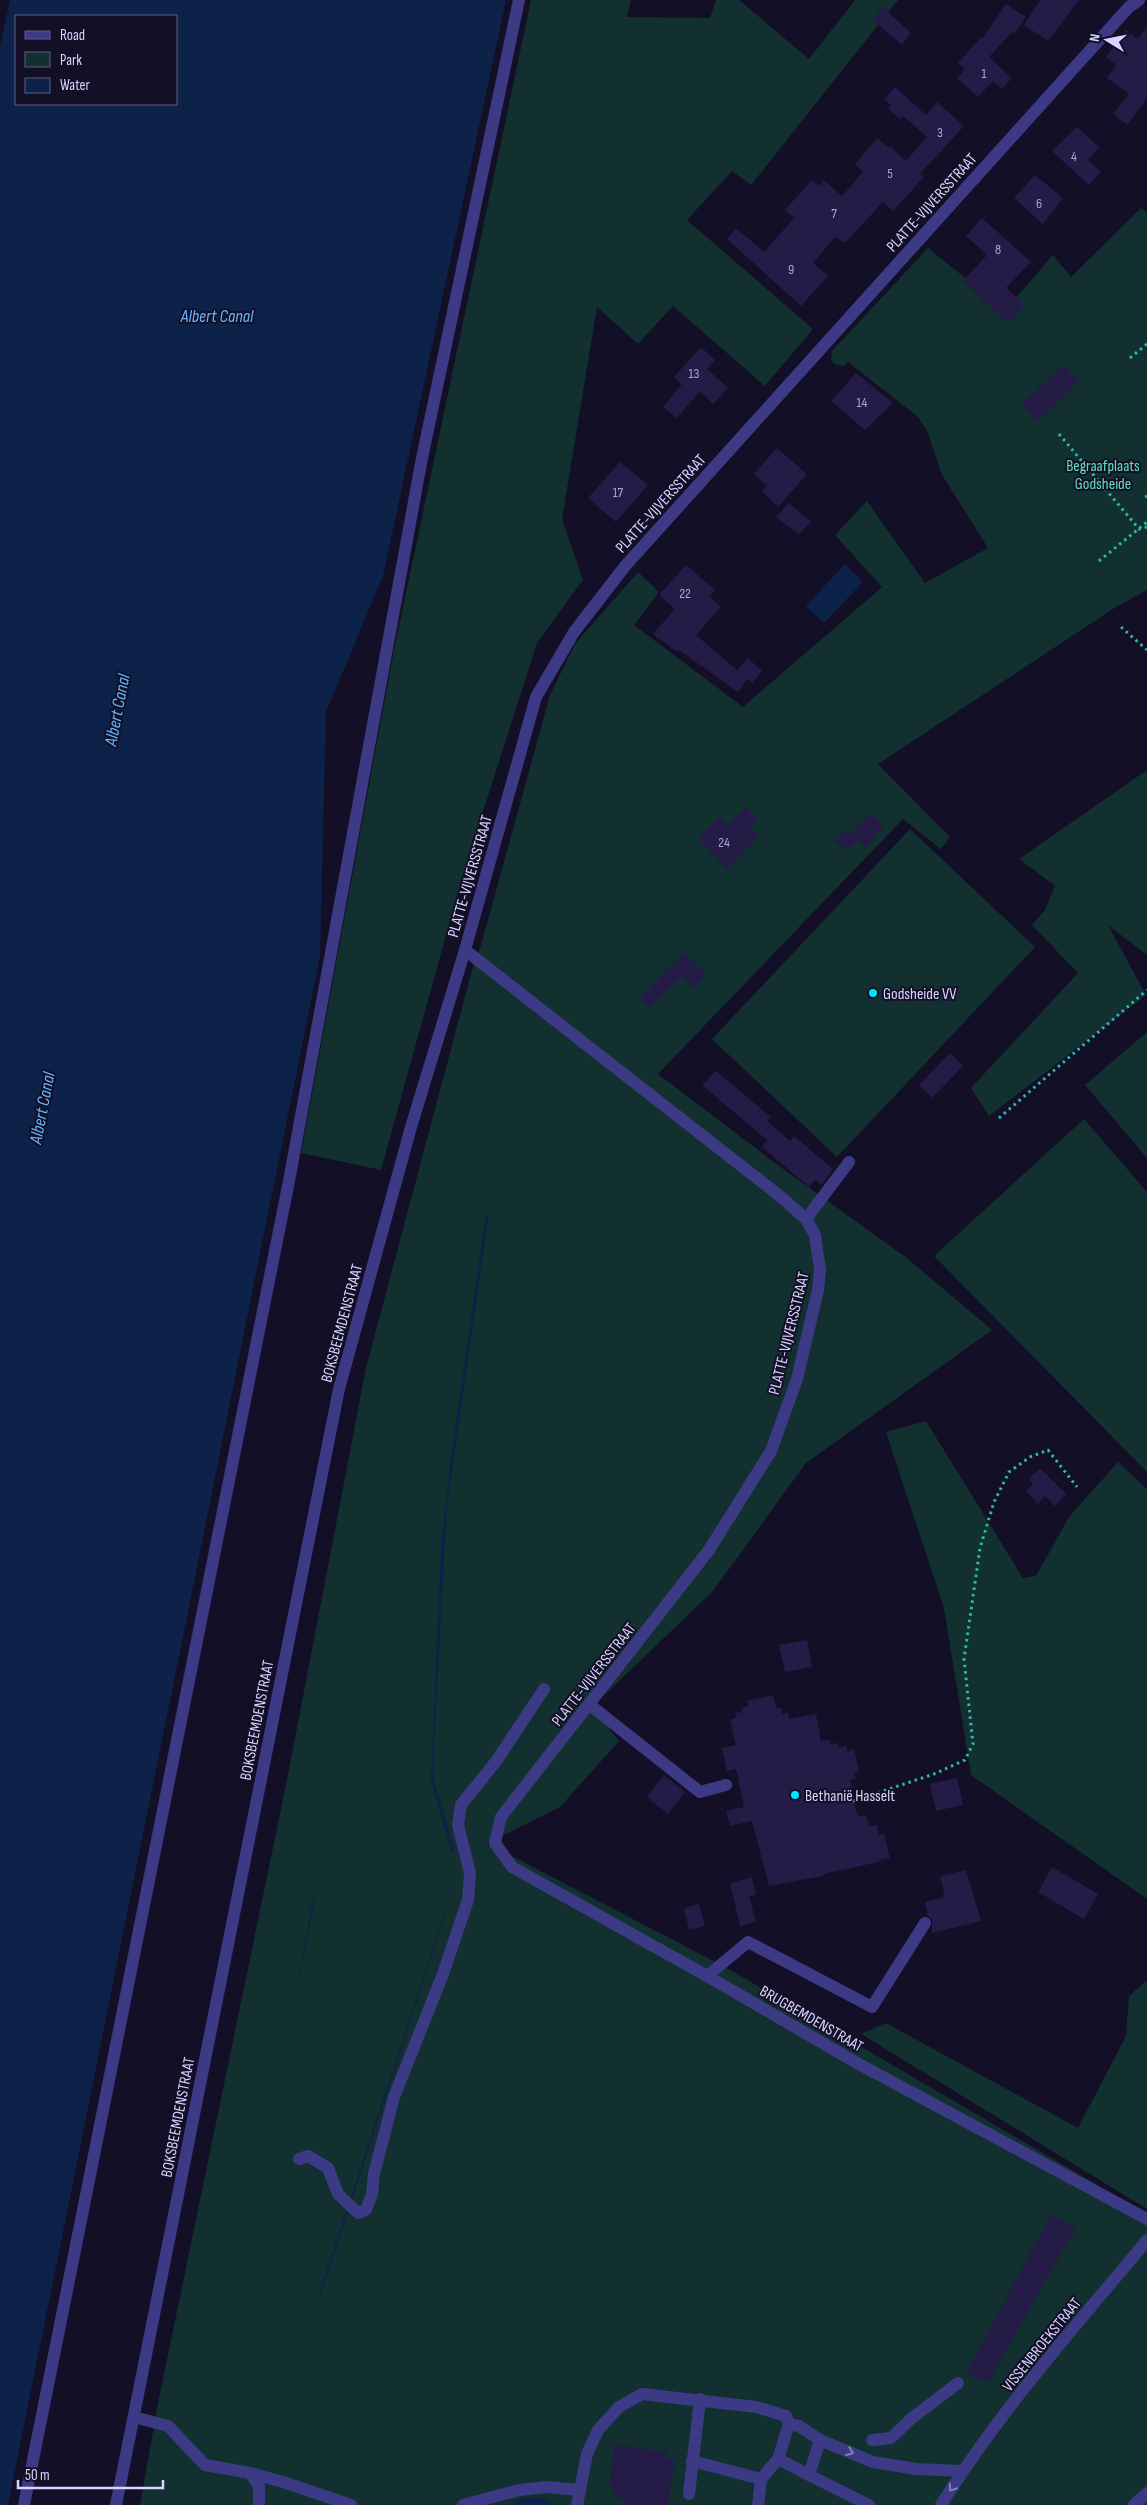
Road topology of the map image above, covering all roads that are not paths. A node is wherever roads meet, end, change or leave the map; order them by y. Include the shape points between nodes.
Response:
1 (519, 0) edge
2 (1139, 0) edge
3 (465, 950) junction
4 (849, 1162) dead end
5 (806, 1220) junction
6 (544, 1689) dead end
7 (590, 1706) junction
8 (726, 1785) dead end
9 (501, 1818) joint
10 (925, 1923) dead end
11 (707, 1976) junction
12 (299, 2159) dead end
13 (1147, 2219) edge
14 (1147, 2240) edge
15 (958, 2383) dead end
16 (700, 2399) junction
17 (134, 2417) junction
18 (789, 2424) junction
19 (820, 2440) junction
20 (872, 2440) dead end
21 (778, 2459) junction
22 (692, 2461) junction
23 (962, 2471) junction
24 (250, 2473) junction
25 (809, 2476) junction
26 (761, 2479) junction
27 (580, 2490) junction
28 (1147, 2492) edge
29 (689, 2494) dead end
30 (24, 2505) edge
31 (116, 2505) edge
32 (259, 2505) edge
33 (351, 2505) edge
34 (463, 2505) edge
35 (577, 2505) edge
36 (758, 2505) edge
37 (869, 2505) edge
38 (941, 2505) edge
39 (1134, 2505) edge

1 - 30 street via 422,458 289,1181
2 - 3 street, PLATTE-VIJVERSSTRAAT via 1122,14 626,565 574,632 536,696
3 - 5 street, PLATTE-VIJVERSSTRAAT via 781,1197
3 - 17 street, BOKSBEEMDENSTRAAT via 411,1127 339,1389
4 - 5 street
5 - 7 street, PLATTE-VIJVERSSTRAAT via 815,1234 819,1252 818,1290 797,1379 771,1451 709,1550
6 - 12 street via 497,1760 461,1805 458,1825 470,1873 468,1900 443,1974 394,2097 366,2210 358,2213 338,2194 328,2168 308,2156
7 - 8 street via 700,1792
7 - 9 street, PLATTE-VIJVERSSTRAAT
9 - 11 street, BRUGBEMDENSTRAAT via 495,1843 512,1867
10 - 11 street via 872,2006 748,1942
11 - 13 street, BRUGBEMDENSTRAAT via 857,2063
14 - 23 street, VISSENBROEKSTRAAT via 1013,2403
15 - 20 street via 891,2438
16 - 18 street via 756,2406 786,2416
16 - 22 street
16 - 27 street via 642,2394 620,2407 598,2430 587,2454
17 - 24 street via 168,2426 204,2465
17 - 31 street, BOKSBEEMDENSTRAAT
18 - 19 street via 799,2426
18 - 21 street
19 -> 23 street via 873,2462 916,2469
19 - 25 street
21 - 25 street
21 - 26 street
22 - 26 street
22 - 29 street
23 -> 38 street, VISSENBROEKSTRAAT
24 - 32 street via 259,2486
24 - 33 street
25 - 37 street
26 - 36 street
27 - 34 street via 546,2487 519,2490
27 - 35 street
28 - 39 street

